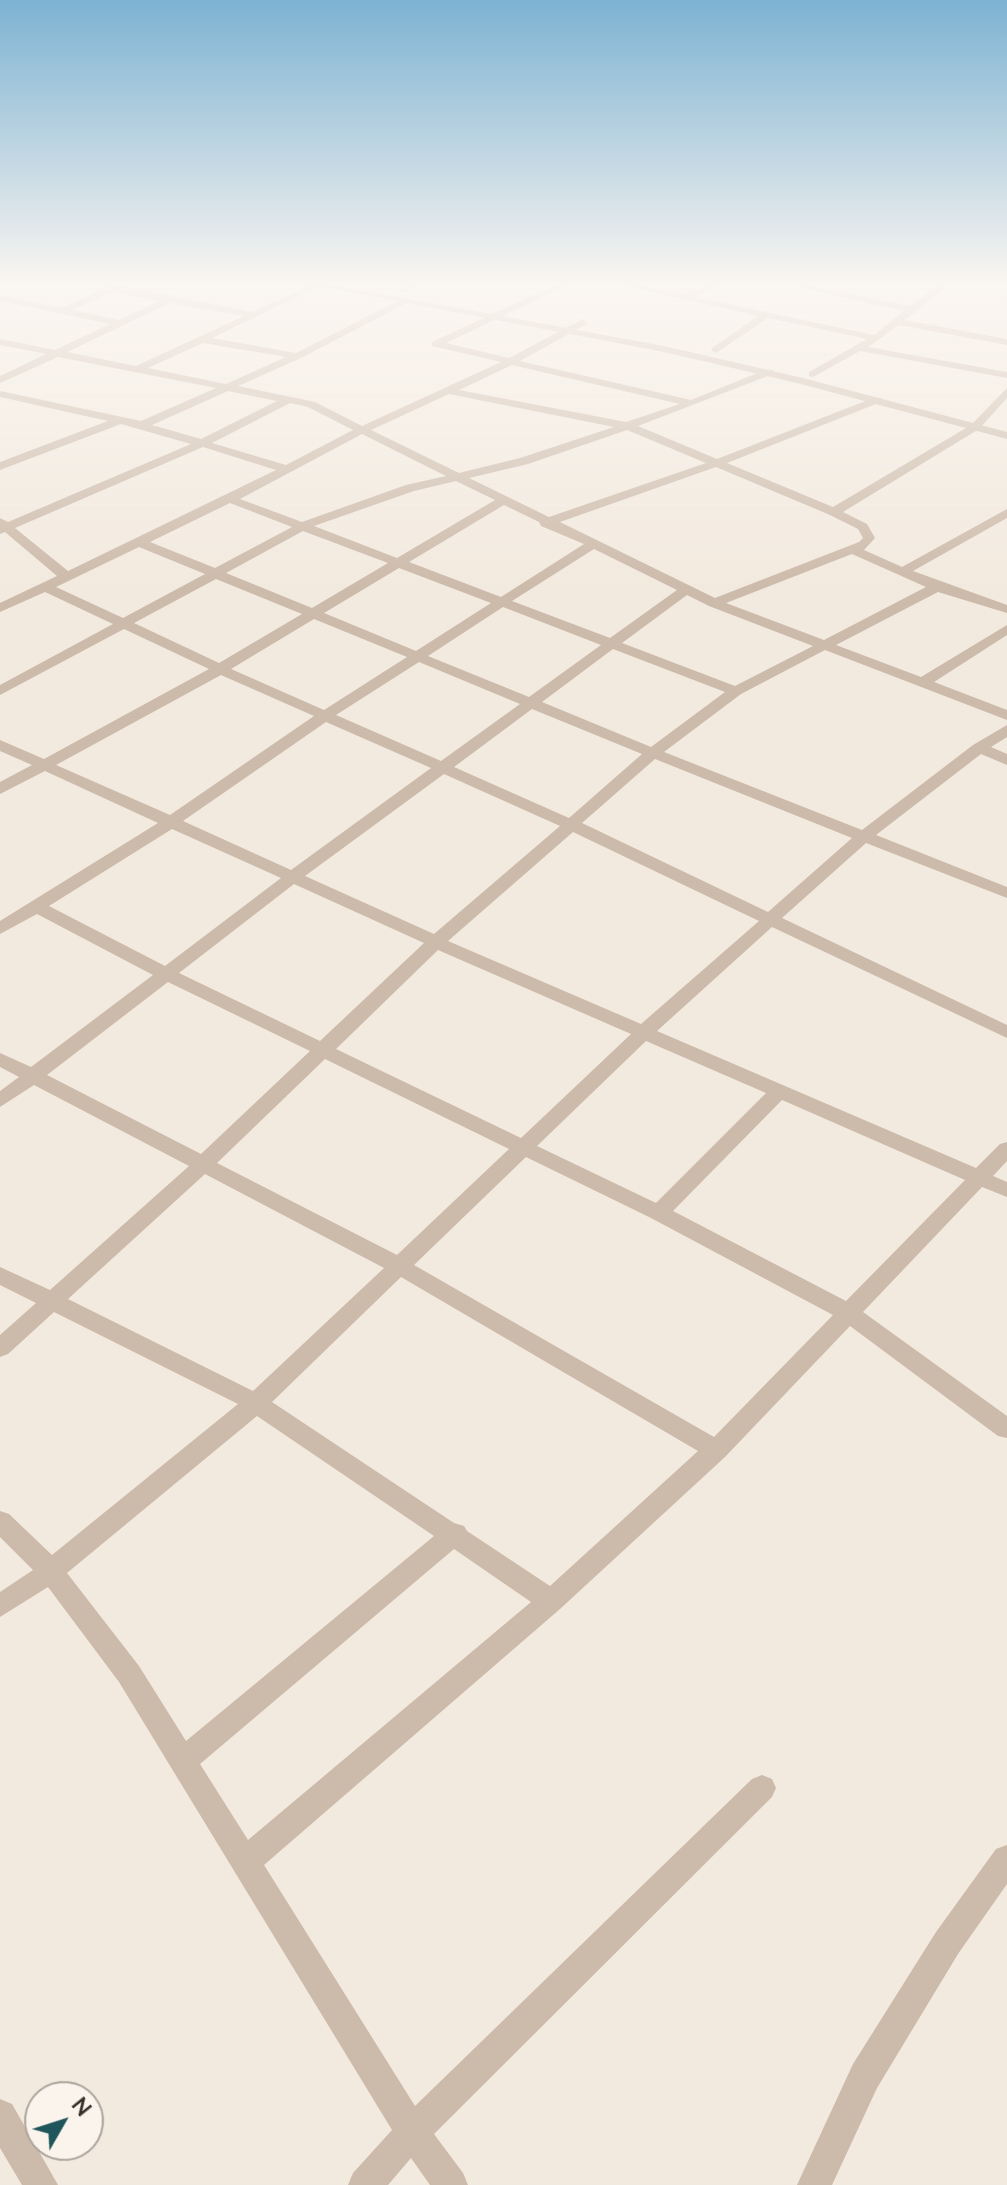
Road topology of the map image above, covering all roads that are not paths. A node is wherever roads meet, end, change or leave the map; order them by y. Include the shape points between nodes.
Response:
1 (210, 386) edge
2 (231, 386) edge
3 (460, 386) edge
4 (614, 386) edge
5 (735, 386) edge
6 (823, 386) edge
7 (854, 386) edge
8 (224, 389) junction
9 (449, 391) junction
10 (1007, 391) edge
11 (0, 394) edge
12 (287, 400) junction
13 (877, 400) junction
14 (692, 404) junction
15 (121, 420) junction
16 (979, 423) junction
17 (142, 425) junction
18 (627, 426) junction
19 (1007, 426) edge
20 (362, 430) junction
21 (1007, 436) edge
22 (205, 442) junction
23 (720, 462) junction
24 (0, 466) edge
25 (289, 470) junction
26 (456, 478) junction
27 (230, 499) junction
28 (502, 501) junction
29 (834, 512) junction
30 (1007, 513) edge
31 (545, 523) junction
32 (303, 526) junction
33 (2, 527) edge
34 (139, 542) junction
35 (591, 545) junction
36 (854, 550) junction
37 (397, 563) junction
38 (902, 572) junction
39 (215, 573) junction
40 (66, 576) junction
41 (46, 587) junction
42 (937, 587) junction
43 (685, 590) junction
44 (501, 602) junction
45 (714, 603) junction
46 (0, 608) edge
47 (1007, 609) edge
48 (314, 614) junction
49 (123, 624) junction
50 (1007, 629) edge
51 (609, 644) junction
52 (821, 646) junction
53 (415, 657) junction
54 (220, 669) junction
55 (922, 683) junction
56 (0, 691) edge
57 (736, 691) junction
58 (530, 703) junction
59 (326, 715) junction
60 (1007, 715) edge
61 (1007, 730) edge
62 (0, 745) edge
63 (979, 748) junction
64 (653, 753) junction
65 (1007, 760) edge
66 (47, 764) junction
67 (442, 768) junction
68 (0, 789) edge
69 (171, 822) junction
70 (572, 825) junction
71 (863, 837) junction
72 (292, 878) junction
73 (1007, 893) edge
74 (36, 906) junction
75 (770, 920) junction
76 (0, 929) edge
77 (436, 942) junction
78 (166, 974) junction
79 (645, 1031) junction
80 (1007, 1032) edge
81 (321, 1048) junction
82 (0, 1059) edge
83 (31, 1077) junction
84 (779, 1091) junction
85 (0, 1101) edge
86 (525, 1147) junction
87 (1007, 1149) edge
88 (202, 1165) junction
89 (977, 1178) junction
90 (1007, 1190) edge
91 (659, 1213) junction
92 (399, 1266) junction
93 (0, 1275) edge
94 (53, 1303) junction
95 (847, 1312) junction
96 (0, 1348) edge
97 (256, 1403) junction
98 (1007, 1429) edge
99 (716, 1450) junction
100 (0, 1521) edge
101 (455, 1533) junction
102 (51, 1571) junction
103 (551, 1601) junction
104 (0, 1606) edge
105 (181, 1762) junction
106 (762, 1788) dead end
107 (1007, 1859) edge
108 (244, 1863) junction
109 (0, 2116) edge
110 (412, 2132) junction
111 (41, 2185) edge
112 (365, 2185) edge
113 (451, 2185) edge
114 (814, 2185) edge

1 - 8 street
2 - 8 street
3 - 9 street
4 - 14 street
5 - 14 street
6 - 13 street
7 - 16 street
8 - 12 street
8 - 17 street
9 - 18 street
9 - 20 street
10 - 16 street
11 - 15 street
12 - 20 street via 324,408
12 - 22 street
13 - 16 street
13 - 23 street
14 - 18 street
15 - 17 street
15 - 24 street
16 - 19 street
16 - 21 street
16 - 29 street
17 - 22 street
18 - 23 street
18 - 26 street via 493,471
20 - 25 street
20 - 26 street
22 - 25 street
22 - 33 street
23 - 29 street
23 - 31 street
25 - 27 street
26 - 28 street
26 - 32 street via 410,488
27 - 32 street
27 - 34 street
28 - 31 street
28 - 37 street
29 - 36 street via 868,534 864,545
30 - 38 street
31 - 35 street
32 - 37 street
32 - 39 street
33 - 40 street
34 - 39 street
34 - 40 street
35 - 43 street
35 - 44 street
36 - 38 street
36 - 45 street
37 - 44 street
37 - 48 street
38 - 42 street
39 - 48 street
39 - 49 street
40 - 41 street
41 - 46 street
41 - 49 street
42 - 47 street
42 - 52 street
43 - 45 street
43 - 51 street
44 - 51 street
44 - 53 street
45 - 52 street
48 - 53 street
48 - 54 street
49 - 54 street
49 - 56 street
50 - 55 street
51 - 57 street
51 - 58 street
52 - 55 street
52 - 57 street
53 - 58 street
53 - 59 street
54 - 59 street
54 - 66 street
55 - 60 street
57 - 64 street
58 - 64 street
58 - 67 street
59 - 67 street
59 - 69 street
61 - 63 street
62 - 66 street
63 - 65 street
63 - 71 street
64 - 70 street
64 - 71 street
66 - 68 street
66 - 69 street
67 - 70 street
67 - 72 street
69 - 72 street
69 - 74 street
70 - 75 street
70 - 77 street
71 - 73 street
71 - 75 street
72 - 77 street
72 - 78 street
74 - 76 street
74 - 78 street
75 - 79 street
75 - 80 street
77 - 79 street
77 - 81 street
78 - 81 street
78 - 83 street
79 - 84 street
79 - 86 street
81 - 86 street
81 - 88 street
82 - 83 street
83 - 85 street
83 - 88 street
84 - 89 street
84 - 91 street
86 - 91 street
86 - 92 street
87 - 89 street
88 - 92 street
88 - 94 street
89 - 90 street
89 - 95 street
91 - 95 street
92 - 97 street
92 - 99 street
93 - 94 street
94 - 96 street
94 - 97 street
95 - 98 street
95 - 99 street
97 - 101 street
97 - 102 street
99 - 103 street
100 - 102 street
101 - 103 street
101 - 105 street
102 - 104 street
102 - 105 street via 129,1674
103 - 108 street
105 - 108 street
106 - 110 street
107 - 114 street via 947,1943 865,2076
108 - 110 street
109 - 111 street
110 - 112 street
110 - 113 street

